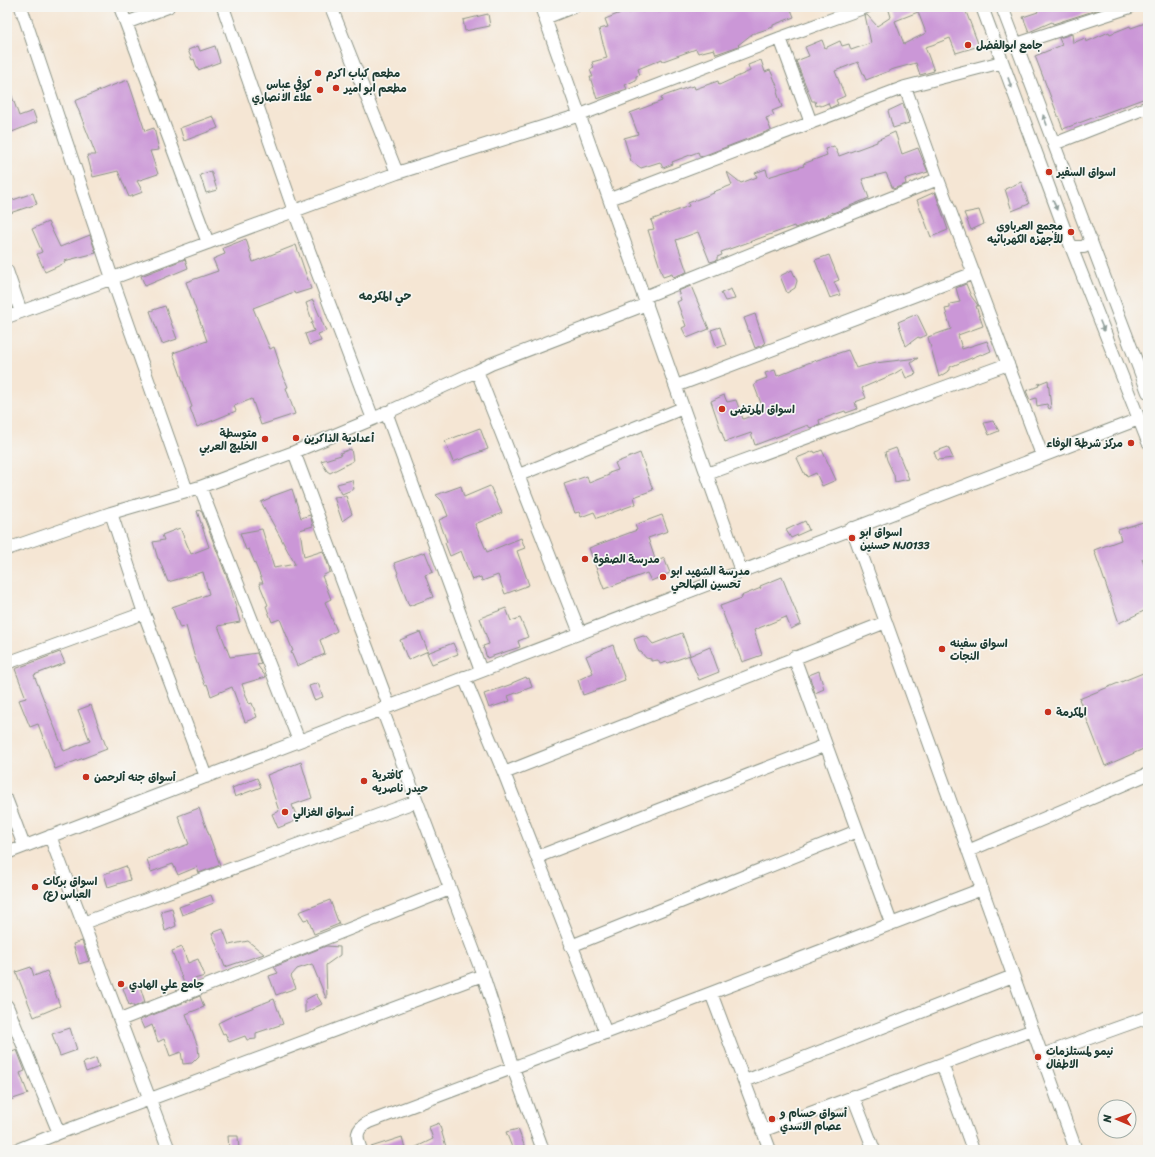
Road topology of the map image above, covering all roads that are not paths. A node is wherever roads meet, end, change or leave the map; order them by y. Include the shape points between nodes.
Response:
1 (21, 7) edge
2 (120, 7) edge
3 (168, 7) edge
4 (223, 7) edge
5 (331, 7) edge
6 (574, 7) edge
7 (866, 7) edge
8 (982, 7) edge
9 (1002, 7) edge
10 (1130, 7) edge
11 (1113, 10) edge
12 (543, 12) edge
13 (126, 23) junction
14 (780, 38) junction
15 (1017, 44) junction
16 (1002, 62) junction
17 (905, 87) junction
18 (1148, 107) edge
19 (580, 115) junction
20 (811, 123) junction
21 (1054, 144) junction
22 (396, 173) junction
23 (938, 179) junction
24 (610, 199) junction
25 (294, 211) junction
26 (1091, 240) junction
27 (208, 243) junction
28 (1070, 244) junction
29 (7, 271) edge
30 (974, 273) junction
31 (112, 278) junction
32 (1105, 279) junction
33 (1086, 286) junction
34 (645, 300) junction
35 (21, 312) junction
36 (7, 317) edge
37 (1008, 364) junction
38 (477, 371) junction
39 (676, 386) junction
40 (1148, 392) edge
41 (683, 408) junction
42 (386, 412) junction
43 (373, 419) junction
44 (1139, 419) junction
45 (1148, 442) edge
46 (294, 452) junction
47 (1042, 455) junction
48 (707, 474) junction
49 (519, 475) junction
50 (200, 487) junction
51 (187, 491) junction
52 (111, 513) junction
53 (852, 528) junction
54 (7, 549) edge
55 (741, 571) junction
56 (144, 613) junction
57 (886, 622) junction
58 (580, 633) junction
59 (794, 657) junction
60 (7, 663) edge
61 (481, 671) junction
62 (464, 677) junction
63 (386, 708) junction
64 (299, 741) junction
65 (826, 745) junction
66 (504, 773) junction
67 (1148, 774) edge
68 (206, 777) junction
69 (7, 801) edge
70 (417, 801) junction
71 (857, 831) junction
72 (50, 836) junction
73 (24, 846) junction
74 (968, 850) junction
75 (7, 853) edge
76 (537, 857) junction
77 (450, 889) junction
78 (982, 889) junction
79 (83, 923) junction
80 (892, 924) junction
81 (571, 946) junction
82 (483, 975) junction
83 (1014, 976) junction
84 (711, 993) junction
85 (7, 1006) edge
86 (1148, 1017) edge
87 (120, 1020) junction
88 (1033, 1030) junction
89 (606, 1033) junction
90 (1042, 1055) junction
91 (942, 1064) junction
92 (513, 1068) junction
93 (745, 1081) junction
94 (853, 1096) junction
95 (150, 1099) junction
96 (762, 1131) junction
97 (59, 1133) junction
98 (17, 1150) edge
99 (170, 1150) edge
100 (361, 1150) edge
101 (543, 1150) edge
102 (770, 1150) edge
103 (874, 1150) edge
104 (973, 1150) edge
105 (1076, 1150) edge

1 - 31 street
2 - 13 street
3 - 13 street
4 - 25 street
5 - 22 street
6 - 12 street
7 - 14 street
8 - 16 street
9 - 15 street
10 - 11 street
11 - 15 street
12 - 19 street
13 - 27 street
14 - 19 street
14 - 20 street
21 -> 15 street
16 - 17 street
16 -> 28 street
17 - 20 street
17 - 23 street
18 - 21 street
19 - 22 street
19 - 24 street
20 - 24 street
21 - 26 street
22 - 25 street
23 - 30 street
23 - 34 street
24 - 34 street
25 - 27 street
25 - 43 street
26 - 28 street via 1084,247 1074,247
26 - 32 street
27 - 31 street
28 - 33 street
29 - 35 street
30 - 37 street
30 - 39 street
31 - 35 street
31 - 51 street
32 - 33 street via 1101,275 1095,275 1090,277
32 - 40 street
33 -> 44 street
34 - 38 street
34 - 39 street
35 - 36 street
37 - 47 street
37 - 48 street
38 - 42 street
38 - 49 street
39 - 41 street
41 - 48 street
41 - 49 street
42 - 43 street
42 - 61 street
43 - 46 street
44 - 45 street
44 - 47 street
46 - 50 street
46 - 63 street
47 - 53 street
48 - 55 street
49 - 58 street
50 - 51 street
50 - 64 street
51 - 52 street
52 - 54 street
52 - 56 street
53 - 55 street
53 - 57 street
55 - 58 street
56 - 60 street
56 - 68 street
57 - 59 street
57 - 74 street
58 - 61 street
59 - 65 street
59 - 66 street
61 - 62 street
62 - 63 street
62 - 66 street
63 - 64 street
63 - 70 street
64 - 68 street
65 - 71 street
65 - 76 street
66 - 76 street
67 - 74 street
68 - 72 street
69 - 73 street
70 - 77 street
70 - 79 street
71 - 80 street
71 - 81 street
72 - 73 street
72 - 79 street
73 - 75 street
74 - 78 street
76 - 81 street
77 - 82 street
77 - 87 street
78 - 80 street
78 - 83 street
79 - 87 street
80 - 84 street
81 - 89 street
82 - 92 street
82 - 95 street
83 - 88 street
83 - 93 street
84 - 89 street
84 - 93 street
85 - 97 street
86 - 90 street
87 - 95 street
88 - 90 street
88 - 91 street
89 - 92 street
90 - 105 street
91 - 94 street
91 - 104 street
92 - 100 street via 362,1125 357,1139
92 - 101 street
93 - 96 street
94 - 96 street
94 - 103 street
95 - 97 street
95 - 99 street
96 - 102 street
97 - 98 street

